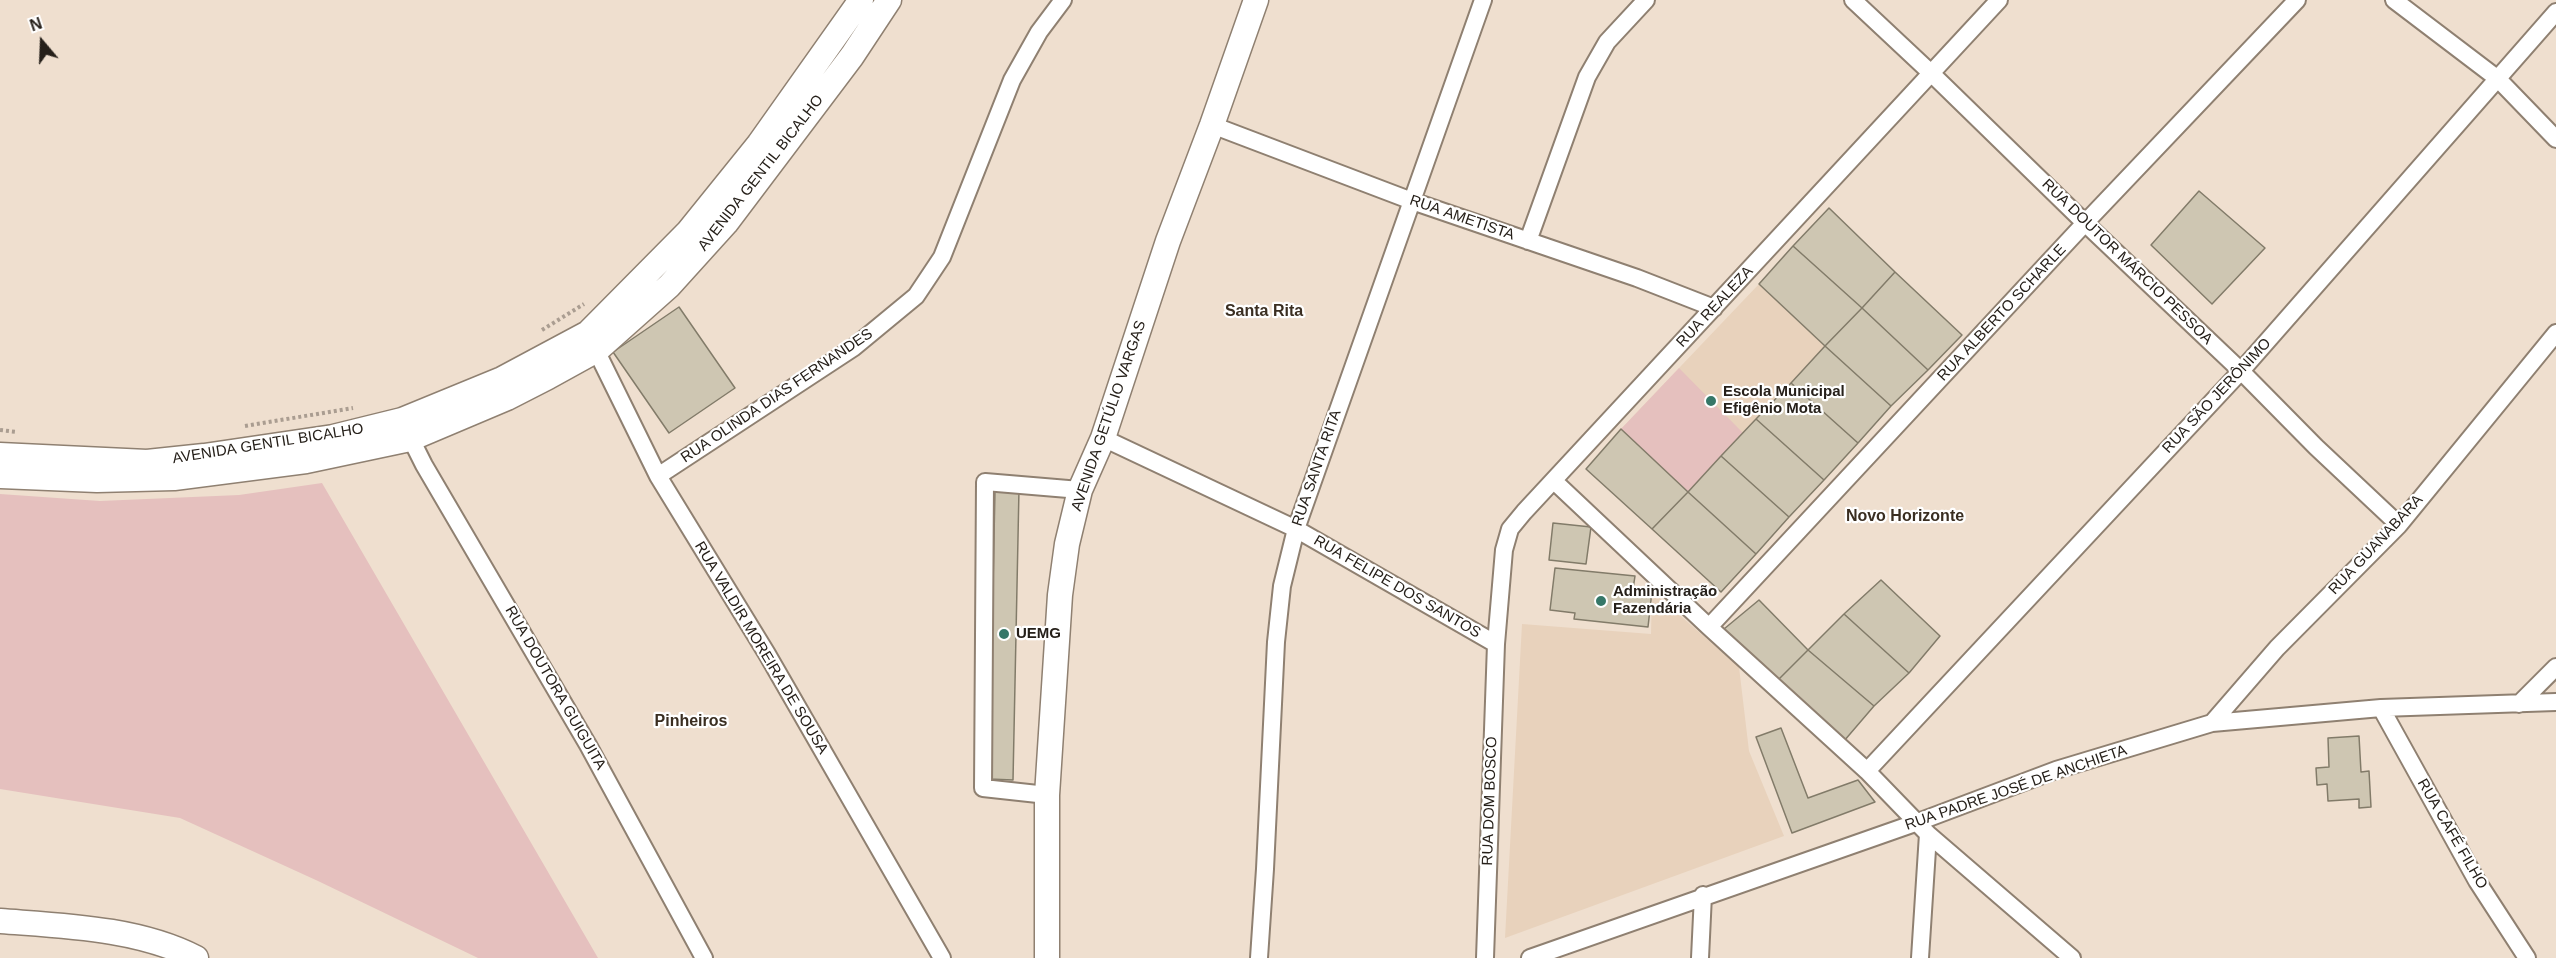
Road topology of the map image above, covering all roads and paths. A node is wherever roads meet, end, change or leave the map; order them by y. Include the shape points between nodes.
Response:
1 (861, 0) edge
2 (889, 0) edge
3 (1063, 0) edge
4 (1256, 0) edge
5 (1483, 0) edge
6 (1647, 0) edge
7 (1853, 0) edge
8 (1999, 0) edge
9 (2297, 0) edge
10 (2394, 0) edge
11 (2556, 12) edge
12 (1932, 74) junction
13 (2498, 79) junction
14 (1212, 125) junction
15 (2556, 139) edge
16 (1412, 201) junction
17 (2085, 223) junction
18 (1528, 241) junction
19 (587, 302) dead end
20 (1714, 308) junction
21 (540, 331) dead end
22 (2556, 333) edge
23 (592, 341) junction
24 (2241, 371) junction
25 (357, 407) dead end
26 (236, 427) dead end
27 (406, 429) junction
28 (0, 430) edge
29 (21, 432) dead end
30 (1103, 438) junction
31 (0, 455) edge
32 (0, 476) edge
33 (658, 476) junction
34 (1554, 481) junction
35 (1080, 490) junction
36 (2399, 525) junction
37 (1296, 529) junction
38 (1709, 627) junction
39 (1496, 644) junction
40 (2556, 667) edge
41 (2556, 702) edge
42 (2519, 704) junction
43 (2381, 708) junction
44 (2212, 723) junction
45 (1867, 771) junction
46 (1047, 795) junction
47 (1923, 828) junction
48 (1703, 895) junction
49 (0, 921) edge
50 (180, 956) edge
51 (704, 958) edge
52 (942, 958) edge
53 (1047, 958) edge
54 (1259, 958) edge
55 (1485, 958) edge
56 (1530, 958) edge
57 (1700, 958) edge
58 (1920, 958) edge
59 (2072, 958) edge
60 (2526, 958) edge

1 - 23 main road, AVENIDA GENTIL BICALHO via 759,144
2 - 23 main road, AVENIDA GENTIL BICALHO via 852,56 726,222 669,286
3 - 33 street, RUA OLINDA DIAS FERNANDES via 1039,32 1012,80 942,257 916,296 853,348
4 - 14 main road, AVENIDA GETÚLIO VARGAS
5 - 16 street, RUA SANTA RITA
6 - 18 street via 1607,42 1587,77
7 - 12 street, RUA DOUTOR MÁRCIO PESSOA
8 - 12 street, RUA REALEZA
9 - 17 street, RUA ALBERTO SCHARLE
10 - 13 street
11 - 13 street, RUA SÃO JERÔNIMO
12 - 17 street, RUA DOUTOR MÁRCIO PESSOA
12 - 20 street, RUA REALEZA
13 - 15 street
13 - 24 street, RUA SÃO JERÔNIMO
14 - 16 street, RUA AMETISTA
14 - 30 main road, AVENIDA GETÚLIO VARGAS via 1168,241
16 - 18 street, RUA AMETISTA
16 - 37 street, RUA SANTA RITA
17 - 24 street, RUA DOUTOR MÁRCIO PESSOA
17 - 38 street, RUA ALBERTO SCHARLE
18 - 20 street, RUA AMETISTA
19 - 21 path
20 - 34 street, RUA REALEZA
22 - 36 street, RUA GUANABARA
23 - 27 main road, AVENIDA GENTIL BICALHO via 507,398
23 - 33 street, RUA VALDIR MOREIRA DE SOUSA
24 - 36 street, RUA DOUTOR MÁRCIO PESSOA
24 - 45 street, RUA SÃO JERÔNIMO
25 - 26 path
27 - 31 main road, AVENIDA GENTIL BICALHO via 147,462
27 - 32 main road, AVENIDA GENTIL BICALHO via 306,461 174,478
27 - 51 street, RUA DOUTORA GUIGUITA
28 - 29 path
30 - 35 main road, AVENIDA GETÚLIO VARGAS
30 - 37 street, RUA FELIPE DOS SANTOS
33 - 52 street, RUA VALDIR MOREIRA DE SOUSA via 767,654
34 - 38 street
34 - 39 street, RUA REALEZA via 1510,529 1504,550
35 - 46 main road, AVENIDA GETÚLIO VARGAS via 1060,595
35 - 46 street via 985,482 983,788
36 - 44 street, RUA GUANABARA via 2277,648
37 - 39 street, RUA FELIPE DOS SANTOS
37 - 54 street, RUA SANTA RITA via 1282,586 1276,642
38 - 45 street
39 - 55 street, RUA DOM BOSCO
40 - 42 street
41 - 42 street, RUA PADRE JOSÉ DE ANCHIETA
42 - 43 street, RUA PADRE JOSÉ DE ANCHIETA
43 - 44 street, RUA PADRE JOSÉ DE ANCHIETA
43 - 60 street, RUA CAFÉ FILHO via 2477,880
44 - 47 street, RUA PADRE JOSÉ DE ANCHIETA via 2056,770
45 - 47 street
46 - 53 main road, AVENIDA GETÚLIO VARGAS
47 - 48 street, RUA PADRE JOSÉ DE ANCHIETA
47 - 58 street
47 - 59 street
48 - 56 street, RUA PADRE JOSÉ DE ANCHIETA
48 - 57 street
49 - 50 main road via 104,929

